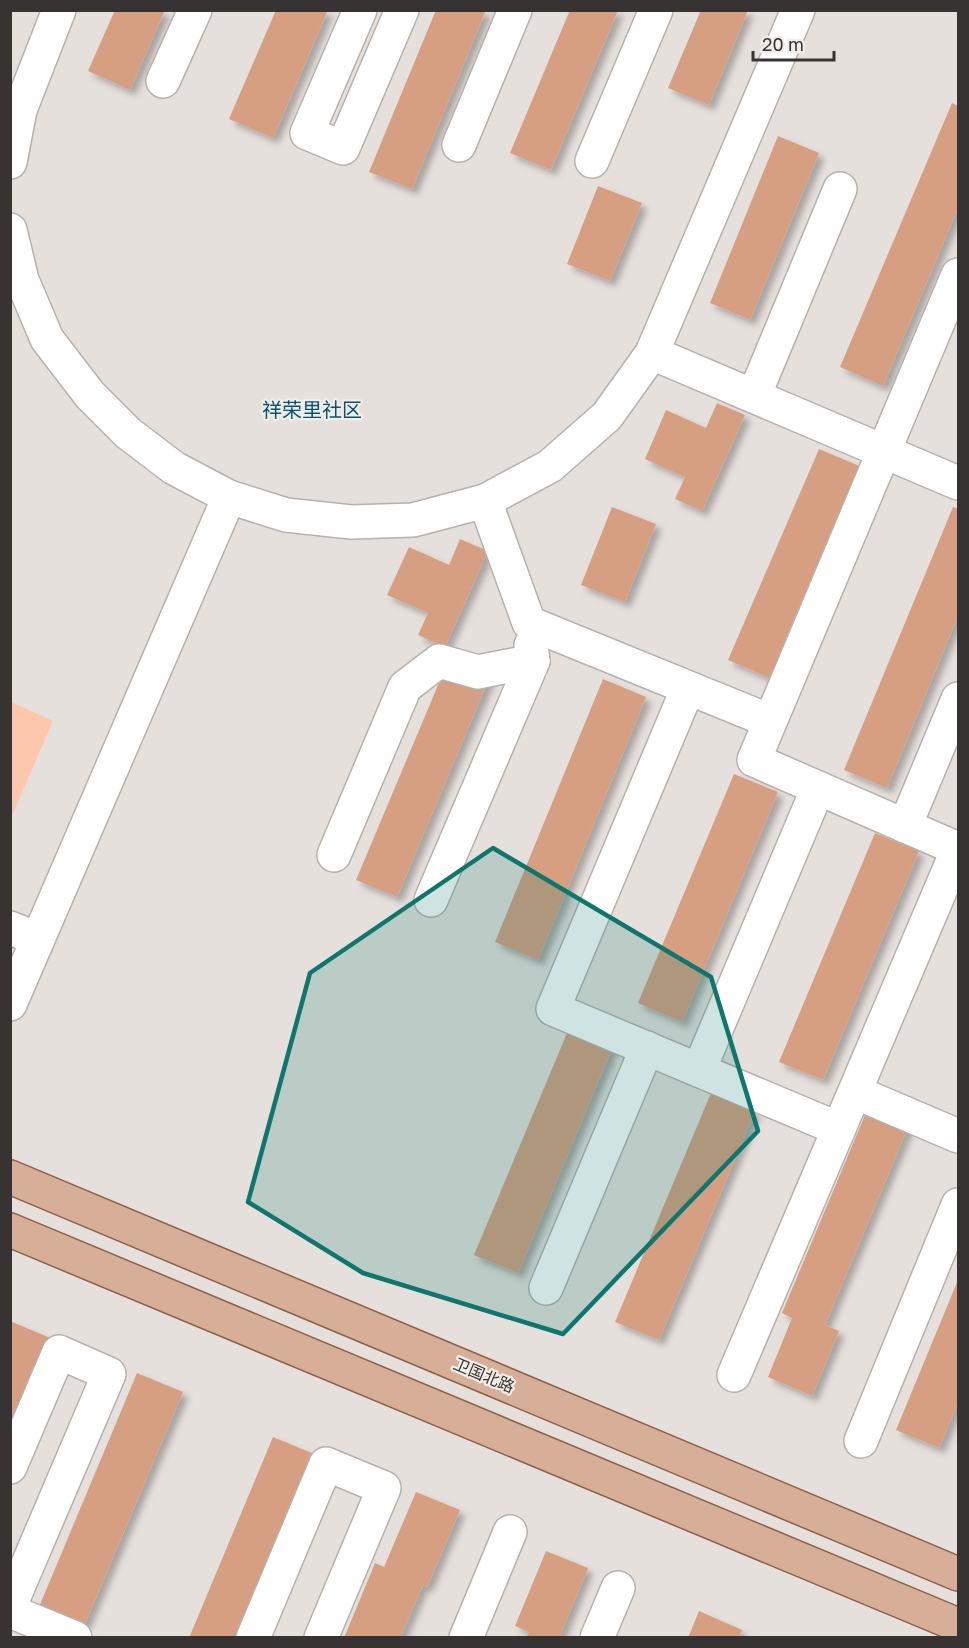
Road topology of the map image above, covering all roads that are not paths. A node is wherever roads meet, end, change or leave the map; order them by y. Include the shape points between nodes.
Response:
1 (59, 10) edge
2 (195, 10) edge
3 (360, 10) edge
4 (402, 10) edge
5 (515, 10) edge
6 (656, 10) edge
7 (798, 10) edge
8 (163, 81) dead end
9 (459, 145) dead end
10 (592, 161) dead end
11 (10, 162) edge
12 (840, 189) dead end
13 (10, 230) edge
14 (958, 275) edge
15 (652, 353) junction
16 (754, 396) junction
17 (884, 451) junction
18 (958, 483) edge
19 (229, 497) junction
20 (485, 501) junction
21 (529, 622) junction
22 (533, 661) junction
23 (687, 688) junction
24 (958, 699) edge
25 (770, 721) junction
26 (818, 788) junction
27 (905, 826) junction
28 (958, 849) edge
29 (334, 855) dead end
30 (431, 900) dead end
31 (24, 933) edge
32 (10, 1004) edge
33 (647, 1048) junction
34 (699, 1070) junction
35 (855, 1092) junction
36 (839, 1129) junction
37 (958, 1136) edge
38 (10, 1177) edge
39 (958, 1205) edge
40 (10, 1230) edge
41 (546, 1288) dead end
42 (734, 1375) dead end
43 (861, 1441) dead end
44 (10, 1467) edge
45 (510, 1532) dead end
46 (958, 1574) edge
47 (618, 1588) dead end
48 (10, 1606) edge
49 (10, 1611) edge
50 (958, 1625) edge
51 (75, 1638) edge
52 (253, 1638) edge
53 (321, 1638) edge
54 (466, 1638) edge
55 (597, 1638) edge

1 - 11 street via 20,110
2 - 8 street
3 - 4 street via 307,133 343,148
5 - 9 street
6 - 10 street
7 - 15 street
12 - 16 street
13 - 19 street via 22,280 47,339 90,395 128,433 174,468
14 - 17 street
15 - 16 street
15 - 20 street via 607,416 550,466
16 - 17 street
17 - 18 street
17 - 25 street
19 - 20 street via 286,515 351,522 413,520
19 - 31 street
20 - 21 street
21 - 22 street
21 - 23 street
22 - 29 street via 478,672 440,661 405,687
22 - 30 street
23 - 25 street
23 - 33 street via 553,1009
24 - 27 street
25 - 26 street via 754,760
26 - 27 street
26 - 34 street
27 - 28 street
28 - 35 street
31 - 32 street
33 - 34 street
33 - 41 street
34 - 36 street
35 - 36 street
35 - 37 street
36 - 42 street
38 - 46 main road, 卫国北路
39 - 43 street
40 - 50 main road
44 - 48 street via 59,1352 109,1374
45 - 54 street
47 - 55 street
49 - 51 street
52 - 53 street via 326,1464 384,1488

